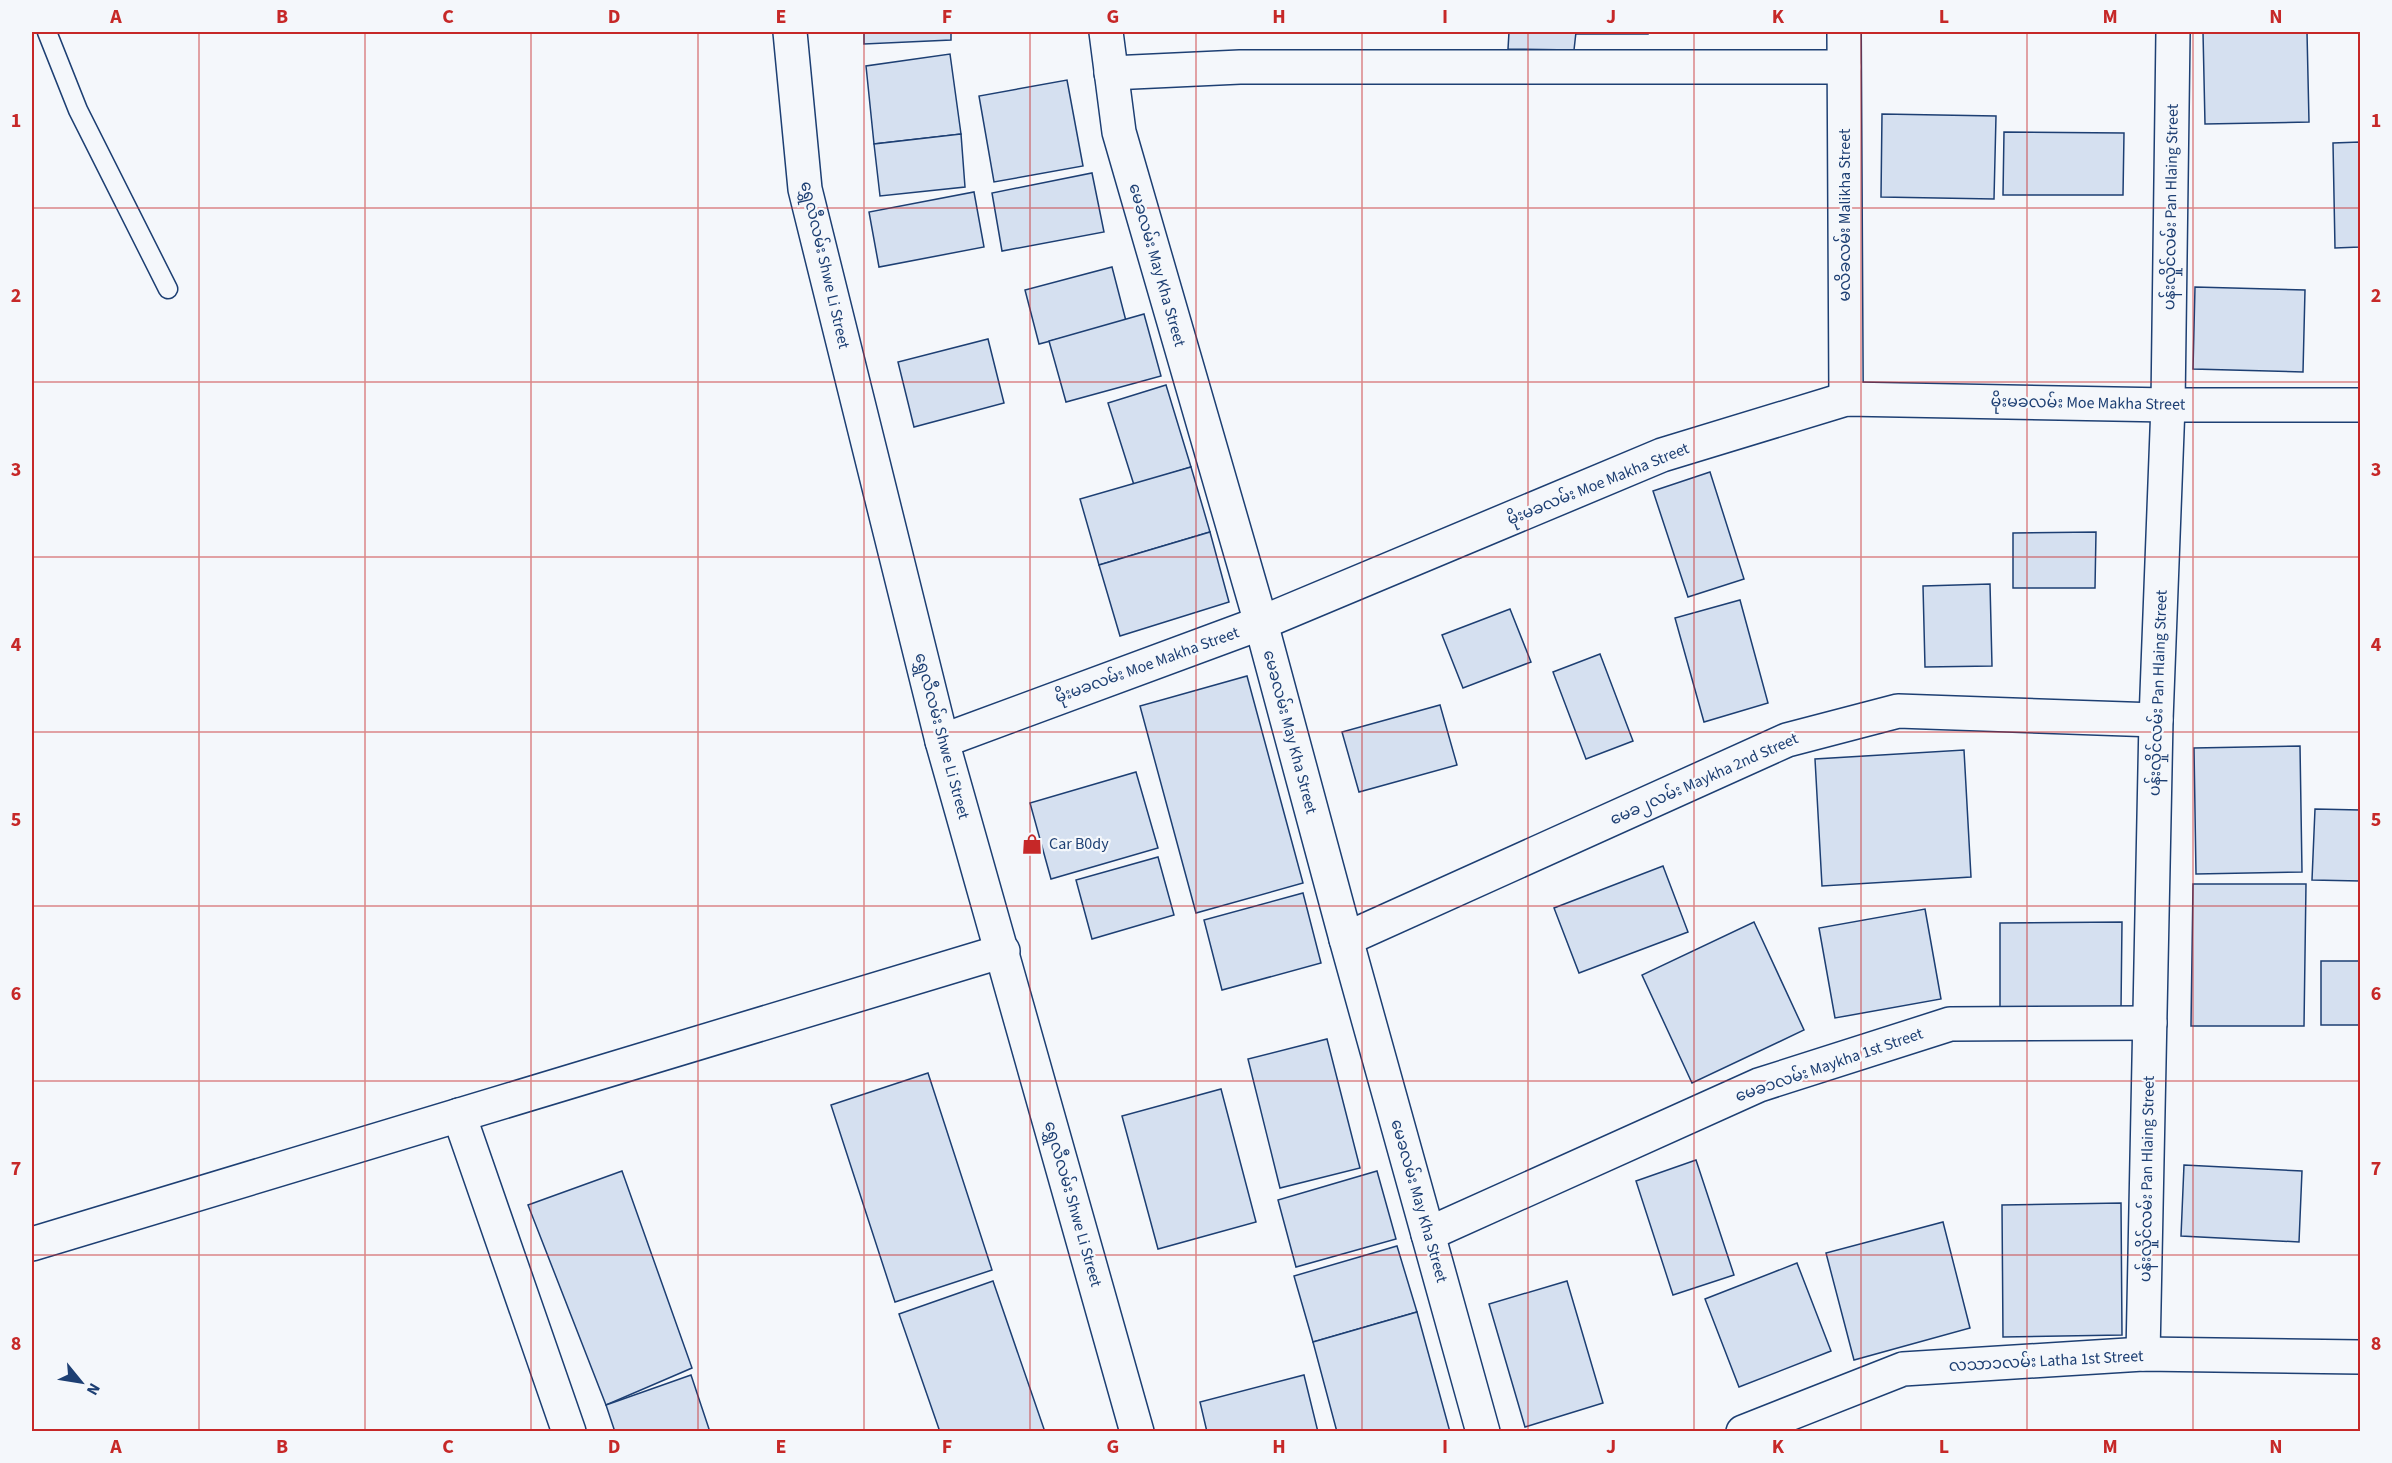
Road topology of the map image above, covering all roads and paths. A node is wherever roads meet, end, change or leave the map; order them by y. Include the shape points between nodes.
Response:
1 (46, 32) edge
2 (790, 32) edge
3 (1106, 32) edge
4 (1844, 32) edge
5 (2173, 32) edge
6 (1844, 67) junction
7 (1112, 73) junction
8 (168, 289) dead end
9 (1846, 399) junction
10 (2168, 405) junction
11 (2361, 405) edge
12 (1261, 623) junction
13 (2156, 720) junction
14 (942, 741) junction
15 (1346, 939) junction
16 (1003, 951) junction
17 (2150, 1023) junction
18 (459, 1115) junction
19 (1428, 1234) junction
20 (32, 1244) edge
21 (2144, 1354) junction
22 (2361, 1357) edge
23 (569, 1431) edge
24 (1137, 1431) edge
25 (1484, 1431) edge
26 (1743, 1431) edge

1 - 8 lane via 78,110
2 - 14 street, ရွှေလီလမ်း Shwe Li Street via 804,189
3 - 7 street, မေခလမ်း May Kha Street
4 - 6 street, မလိခလမ်း Malikha Street
5 - 10 street, ပန်းလှိုင်လမ်း Pan Hlaing Street
6 - 7 street via 1240,67
6 - 9 street, မလိခလမ်း Malikha Street
7 - 12 street, မေခလမ်း May Kha Street via 1119,132
9 - 10 street, မိုးမခလမ်း Moe Makha Street
9 - 12 street, မိုးမခလမ်း Moe Makha Street via 1662,455
10 - 11 street, မိုးမခလမ်း Moe Makha Street
10 - 13 street, ပန်းလှိုင်လမ်း Pan Hlaing Street
12 - 14 street, မိုးမခလမ်း Moe Makha Street
12 - 15 street, မေခလမ်း May Kha Street
13 - 15 street, မေခ၂လမ်း Maykha 2nd Street via 1898,711 1787,740
13 - 17 street, ပန်းလှိုင်လမ်း Pan Hlaing Street
14 - 16 street, ရွှေလီလမ်း Shwe Li Street
15 - 19 street, မေခလမ်း May Kha Street
16 - 18 street
16 - 24 street, ရွှေလီလမ်း Shwe Li Street
17 - 19 street, မေခ၁လမ်း Maykha 1st Street via 1950,1024 1759,1085
17 - 21 street, ပန်းလှိုင်လမ်း Pan Hlaing Street
18 - 20 street
18 - 23 street
19 - 25 street, မေခလမ်း May Kha Street
21 - 22 street, လသာ၁လမ်း Latha 1st Street
21 - 26 street, လသာ၁လမ်း Latha 1st Street via 1903,1369

